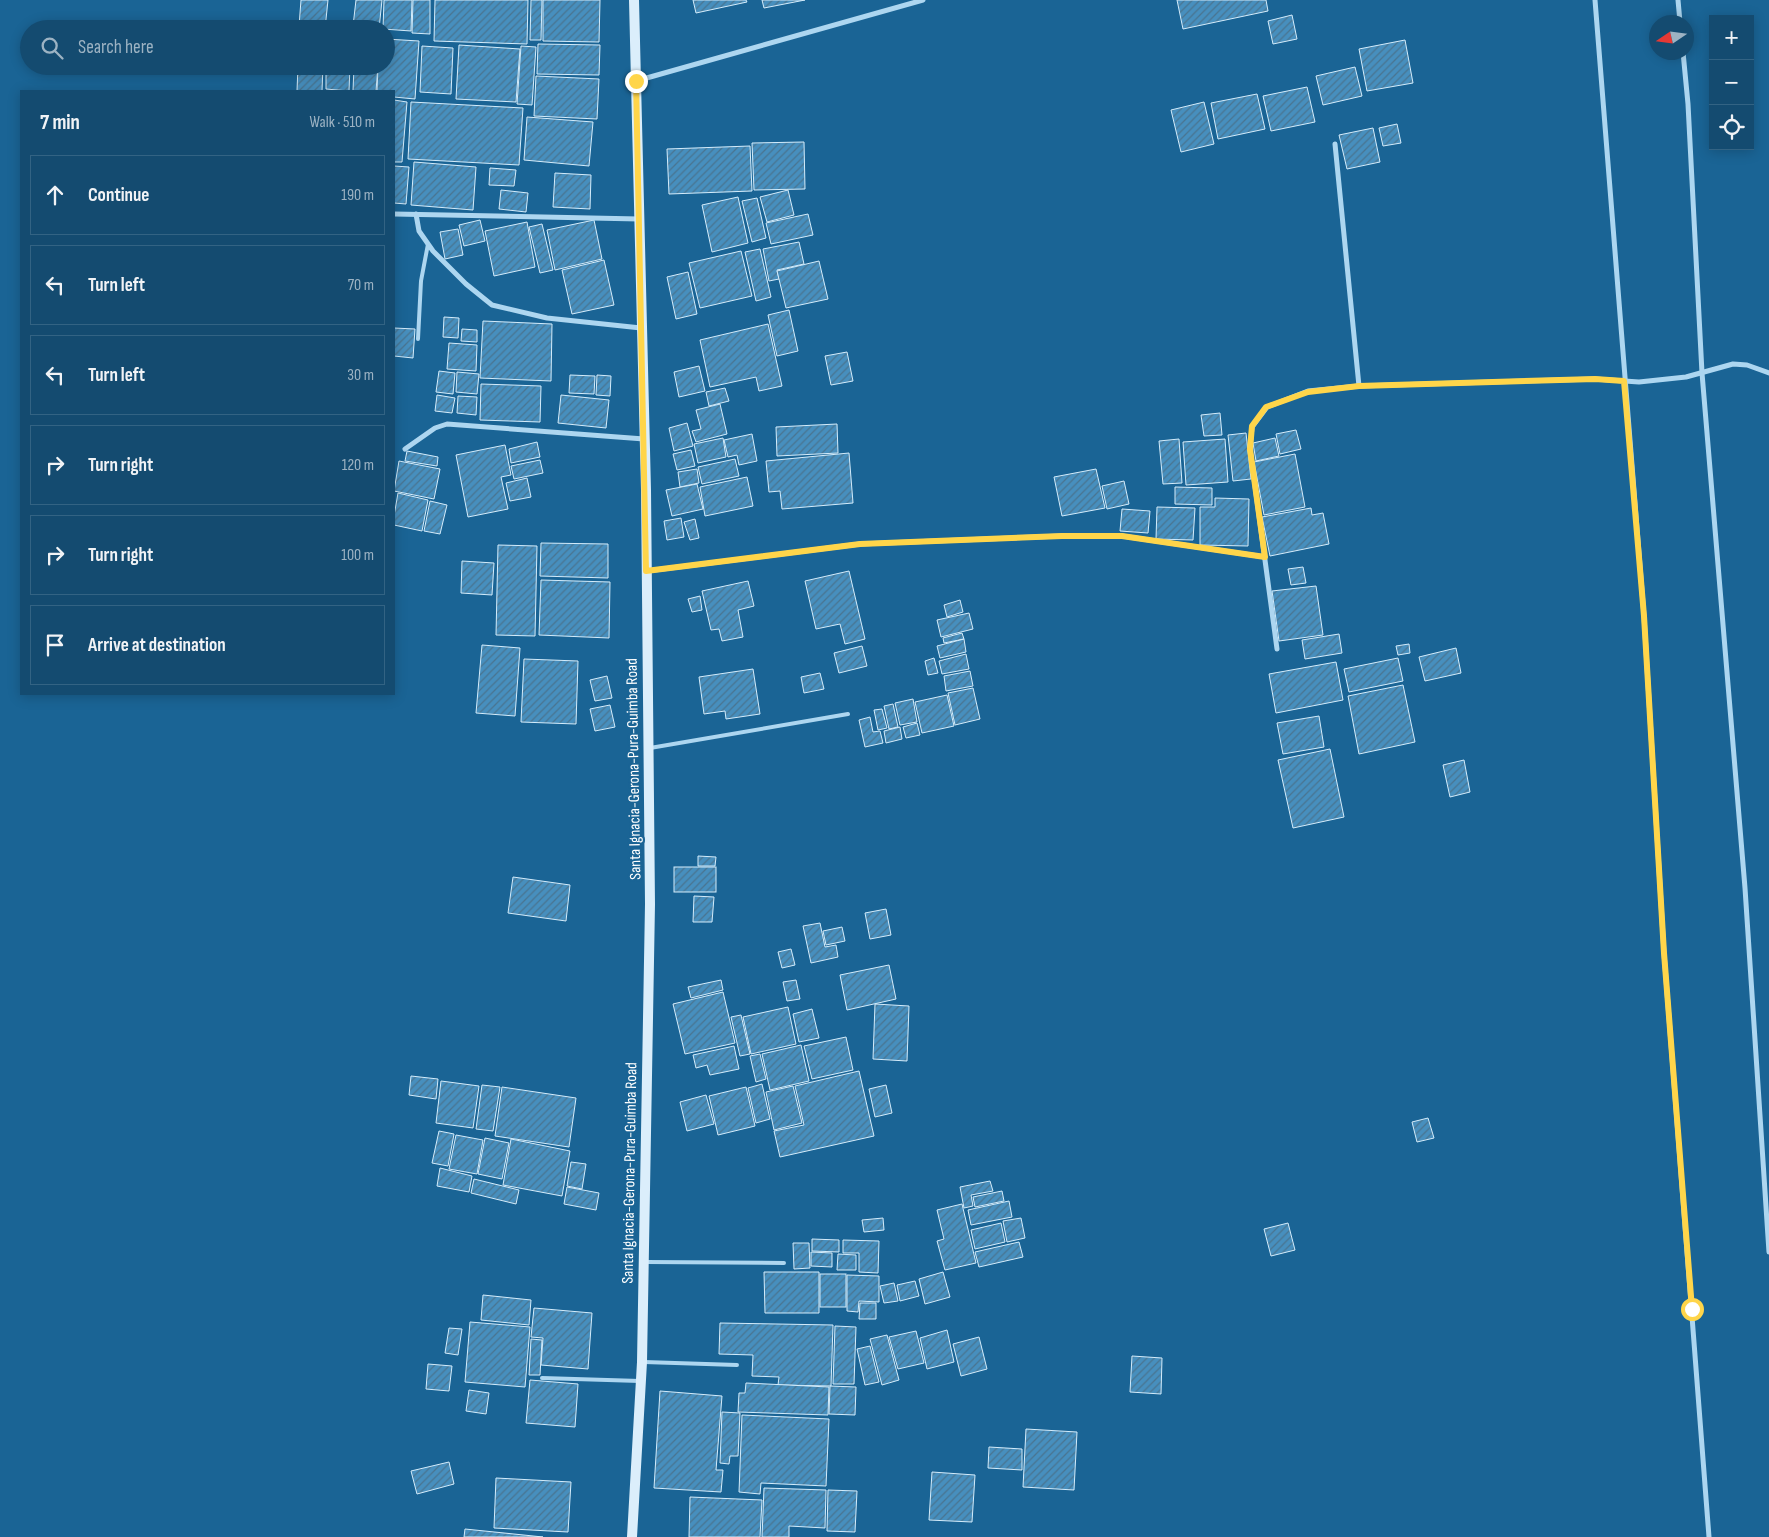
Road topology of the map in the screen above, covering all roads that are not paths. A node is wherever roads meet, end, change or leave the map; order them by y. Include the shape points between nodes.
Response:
1 (634, 0) edge
2 (923, 0) edge
3 (1595, 0) edge
4 (1678, 0) edge
5 (1679, 15) edge
6 (1684, 60) edge
7 (636, 81) junction
8 (1335, 144) dead end
9 (395, 214) edge
10 (416, 214) junction
11 (639, 218) junction
12 (428, 244) junction
13 (641, 328) junction
14 (418, 340) dead end
15 (1702, 373) junction
16 (1769, 373) edge
17 (1624, 381) junction
18 (1359, 386) junction
19 (644, 439) junction
20 (405, 449) dead end
21 (1265, 557) junction
22 (646, 571) junction
23 (1277, 649) dead end
24 (848, 714) dead end
25 (648, 749) junction
26 (1769, 1252) edge
27 (644, 1262) junction
28 (784, 1263) dead end
29 (642, 1362) junction
30 (737, 1365) dead end
31 (542, 1378) dead end
32 (640, 1381) junction
33 (632, 1537) edge
34 (1709, 1537) edge

1 - 7 main road, Santa Ignacia-Gerona-Pura-Guimba Road
2 - 7 street
3 - 17 street
4 - 5 street
6 - 15 street
7 - 11 main road, Santa Ignacia-Gerona-Pura-Guimba Road
8 - 18 street
9 - 10 street
10 - 11 street
10 - 12 street via 420,231
11 - 13 main road, Santa Ignacia-Gerona-Pura-Guimba Road
12 - 13 street via 466,284 492,305 547,318
12 - 14 lane via 421,281
13 - 19 main road, Santa Ignacia-Gerona-Pura-Guimba Road
15 - 16 street via 1734,364
15 - 17 street via 1639,382
15 - 26 street via 1746,898
17 - 18 street via 1595,379
17 - 34 street via 1644,616 1664,953
18 - 21 street via 1308,392 1282,400 1266,407 1252,426 1250,449
19 - 20 street via 448,424 435,428
19 - 22 main road, Santa Ignacia-Gerona-Pura-Guimba Road
21 - 22 street via 1122,536 1062,536 860,544
21 - 23 street
22 - 25 main road, Santa Ignacia-Gerona-Pura-Guimba Road
24 - 25 lane
25 - 27 main road, Santa Ignacia-Gerona-Pura-Guimba Road via 650,904
27 - 28 lane
27 - 29 main road, Santa Ignacia-Gerona-Pura-Guimba Road
29 - 30 lane
29 - 32 main road, Santa Ignacia-Gerona-Pura-Guimba Road
31 - 32 lane
32 - 33 main road, Santa Ignacia-Gerona-Pura-Guimba Road

